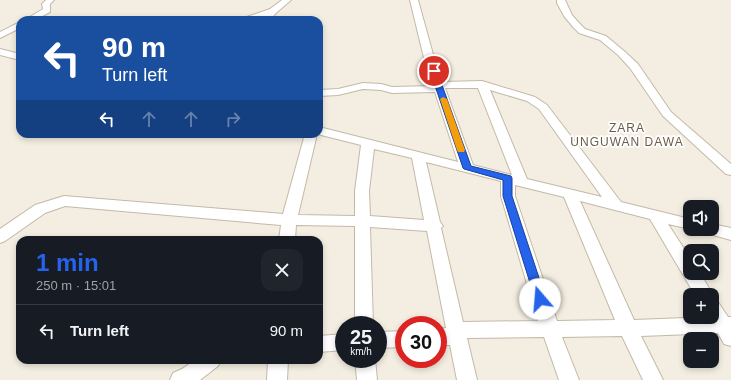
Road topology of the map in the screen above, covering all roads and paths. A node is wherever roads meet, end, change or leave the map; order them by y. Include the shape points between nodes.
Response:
1 (50, 0) edge
2 (287, 0) edge
3 (414, 0) edge
4 (561, 0) edge
5 (273, 11) junction
6 (36, 16) edge
7 (259, 16) edge
8 (269, 16) edge
9 (16, 27) edge
10 (0, 35) edge
11 (0, 52) edge
12 (16, 56) edge
13 (482, 84) junction
14 (439, 87) junction
15 (323, 93) edge
16 (323, 132) edge
17 (309, 138) edge
18 (368, 144) junction
19 (418, 156) junction
20 (467, 168) junction
21 (731, 171) edge
22 (515, 180) junction
23 (569, 193) junction
24 (615, 204) junction
25 (654, 214) junction
26 (289, 220) junction
27 (362, 221) junction
28 (683, 222) edge
29 (435, 226) junction
30 (719, 231) edge
31 (731, 234) edge
32 (1, 235) edge
33 (288, 236) edge
34 (683, 261) edge
35 (364, 316) edge
36 (719, 317) edge
37 (628, 328) junction
38 (550, 329) junction
39 (728, 330) edge
40 (457, 333) junction
41 (447, 335) edge
42 (335, 343) edge
43 (323, 344) edge
44 (205, 364) edge
45 (278, 364) edge
46 (366, 368) edge
47 (180, 380) edge
48 (277, 380) edge
49 (367, 380) edge
50 (467, 380) edge
51 (569, 380) edge
52 (653, 380) edge

1 - 6 street via 46,4 47,10
2 - 5 street
3 - 14 street
4 - 21 street via 568,16 576,25 582,31 603,38 621,53 634,66 667,114
5 - 7 street
5 - 8 street
9 - 10 street
11 - 12 street
13 - 14 street
13 - 22 street
13 - 24 street via 531,99 543,107
14 - 15 street via 392,90 363,86
14 - 20 street
16 - 18 street
17 - 26 street
18 - 19 street
18 - 27 street via 362,191
19 - 20 street
19 - 29 street
20 - 22 street
22 - 23 street
22 - 38 street via 508,196
23 - 24 street
23 - 37 street
24 - 25 street
25 - 28 street
25 - 34 street
26 - 27 street
26 - 32 street via 64,202 40,209
26 - 33 street
27 - 29 street
27 - 35 street
29 - 40 street
30 - 31 street
36 - 39 street
37 - 38 street
37 - 39 street
37 - 52 street
38 - 40 street
38 - 51 street
40 - 41 street
40 - 50 street
42 - 43 street
44 - 47 street
45 - 48 street
46 - 49 street

